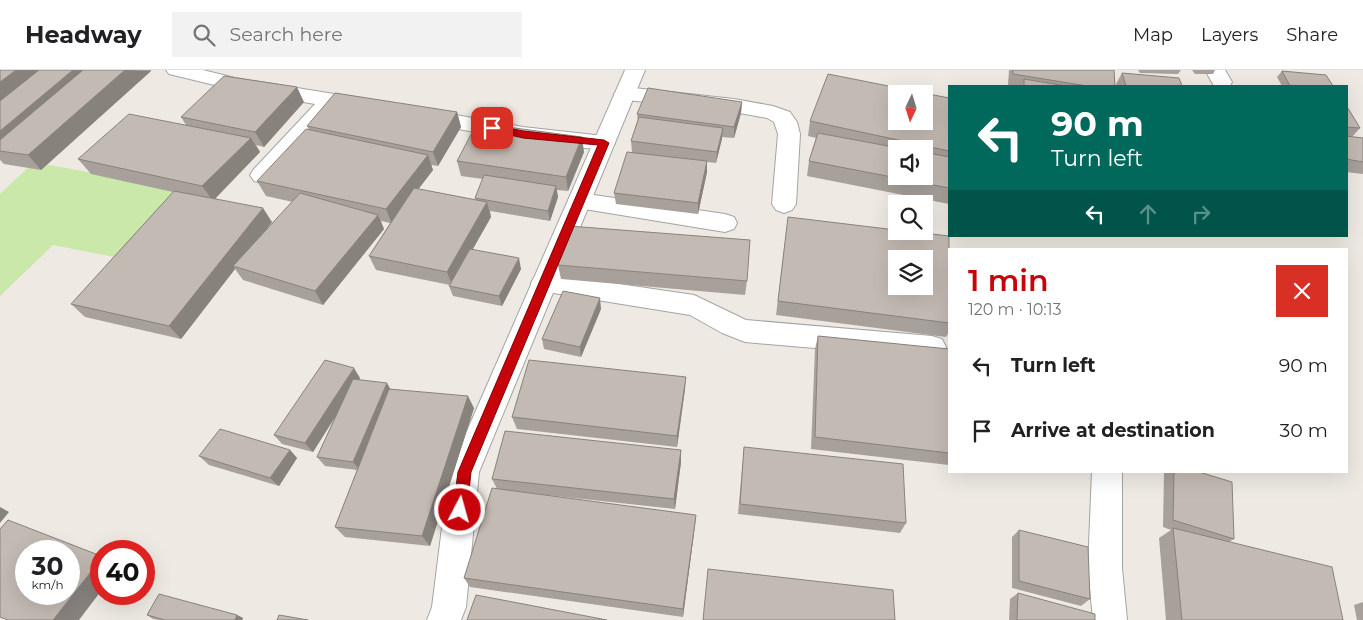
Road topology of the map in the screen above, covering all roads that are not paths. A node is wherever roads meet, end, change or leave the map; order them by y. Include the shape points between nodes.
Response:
1 (176, 70) edge
2 (630, 82) edge
3 (331, 100) junction
4 (604, 143) junction
5 (262, 175) edge
6 (580, 201) junction
7 (784, 204) dead end
8 (726, 223) dead end
9 (544, 284) junction
10 (932, 347) edge
11 (1107, 473) edge
12 (444, 620) edge
13 (1110, 620) edge

1 - 3 street via 235,84
2 - 4 street
2 - 7 street via 782,116 788,124 789,134
3 - 4 street via 523,134
3 - 5 street
4 - 6 street
6 - 8 street
6 - 9 street
9 - 10 street via 694,306 730,326 745,330
9 - 12 street via 464,472 449,608
11 - 13 street via 1106,568

